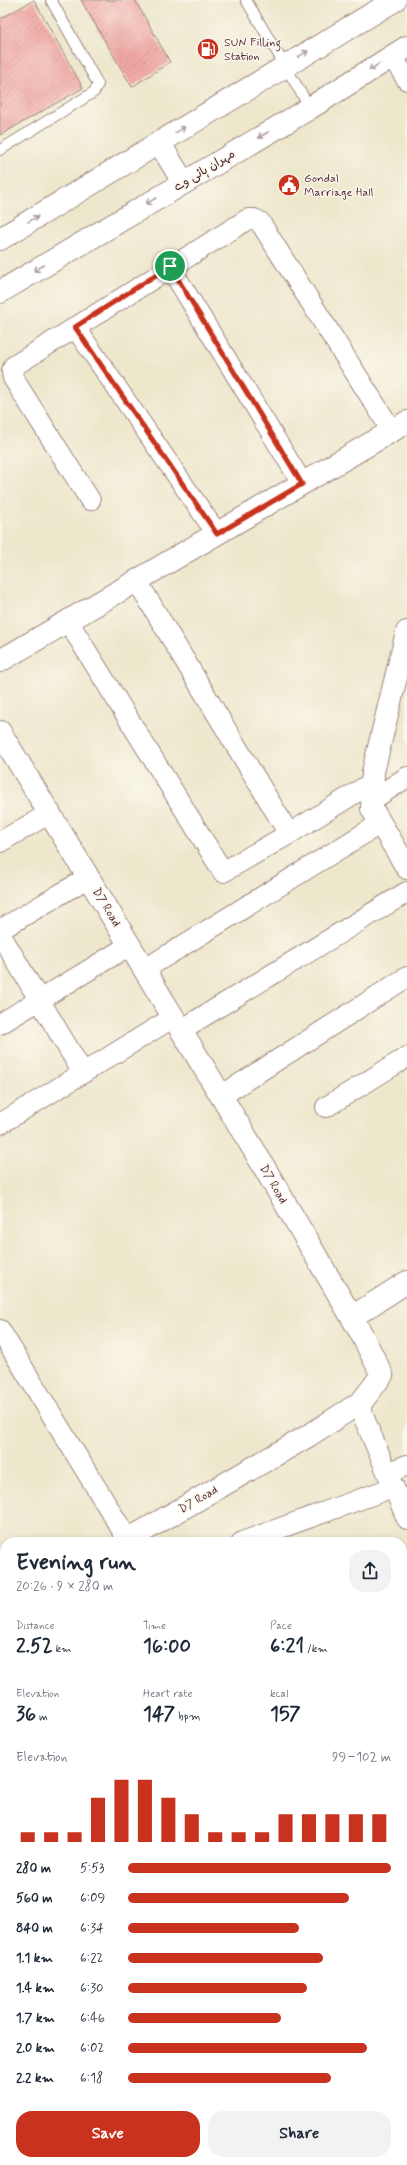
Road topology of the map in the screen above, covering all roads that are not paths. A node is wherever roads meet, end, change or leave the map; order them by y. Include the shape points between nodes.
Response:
1 (51, 0) edge
2 (246, 0) edge
3 (395, 0) edge
4 (400, 51) edge
5 (284, 66) junction
6 (407, 80) edge
7 (310, 108) junction
8 (160, 142) junction
9 (0, 150) edge
10 (183, 182) junction
11 (0, 239) edge
12 (170, 266) junction
13 (0, 292) edge
14 (75, 327) junction
15 (400, 426) edge
16 (302, 484) junction
17 (90, 500) dead end
18 (217, 534) junction
19 (137, 581) junction
20 (68, 621) junction
21 (406, 640) edge
22 (0, 661) edge
23 (2, 741) edge
24 (407, 777) edge
25 (373, 791) junction
26 (50, 813) junction
27 (381, 823) junction
28 (289, 834) junction
29 (0, 842) edge
30 (407, 868) edge
31 (89, 877) junction
32 (407, 892) edge
33 (0, 930) edge
34 (0, 934) edge
35 (130, 945) junction
36 (145, 969) junction
37 (407, 978) edge
38 (40, 1000) junction
39 (178, 1023) junction
40 (0, 1024) edge
41 (407, 1057) edge
42 (83, 1073) junction
43 (221, 1096) junction
44 (326, 1107) dead end
45 (0, 1124) edge
46 (407, 1282) edge
47 (352, 1317) junction
48 (0, 1330) edge
49 (358, 1404) junction
50 (407, 1465) edge
51 (391, 1480) junction
52 (407, 1519) edge
53 (135, 1537) edge
54 (139, 1537) edge
55 (254, 1537) edge

1 - 9 lane via 98,84 94,92
2 - 5 lane
5 -> 3 street
4 - 6 street
4 -> 7 street, مہران ہائی وے
5 - 7 lane
8 -> 5 street
7 -> 10 street, مہران ہائی وے
8 - 10 street
11 -> 8 street
10 -> 13 street, مہران ہائی وے
12 - 14 street
12 - 15 street via 248,219 260,222
12 - 16 street
14 - 17 street via 14,366 12,371 13,378
14 - 18 street
15 - 16 street
16 - 18 street
18 - 19 street
19 - 20 street
19 - 28 street
20 - 22 street
20 - 28 street via 223,872
21 - 25 street via 373,772
23 - 26 street, D7 Road
24 - 25 street
25 - 27 street via 372,809
25 - 28 street
26 - 29 street
26 - 31 street, D7 Road
27 - 30 street
27 - 36 street
31 - 33 street
31 - 35 street, D7 Road
32 - 39 street
34 - 38 street
35 - 36 street, D7 Road
35 - 38 street
36 - 39 street, D7 Road
37 - 43 street
38 - 40 street
38 - 42 street
39 - 42 street
39 - 43 street, D7 Road
41 - 44 street
42 - 45 street
43 - 47 street, D7 Road
46 - 47 street
47 - 49 street, D7 Road via 382,1375
48 - 53 street
49 - 51 street
49 - 54 street, D7 Road
50 - 51 street
51 - 52 street
51 - 55 street

